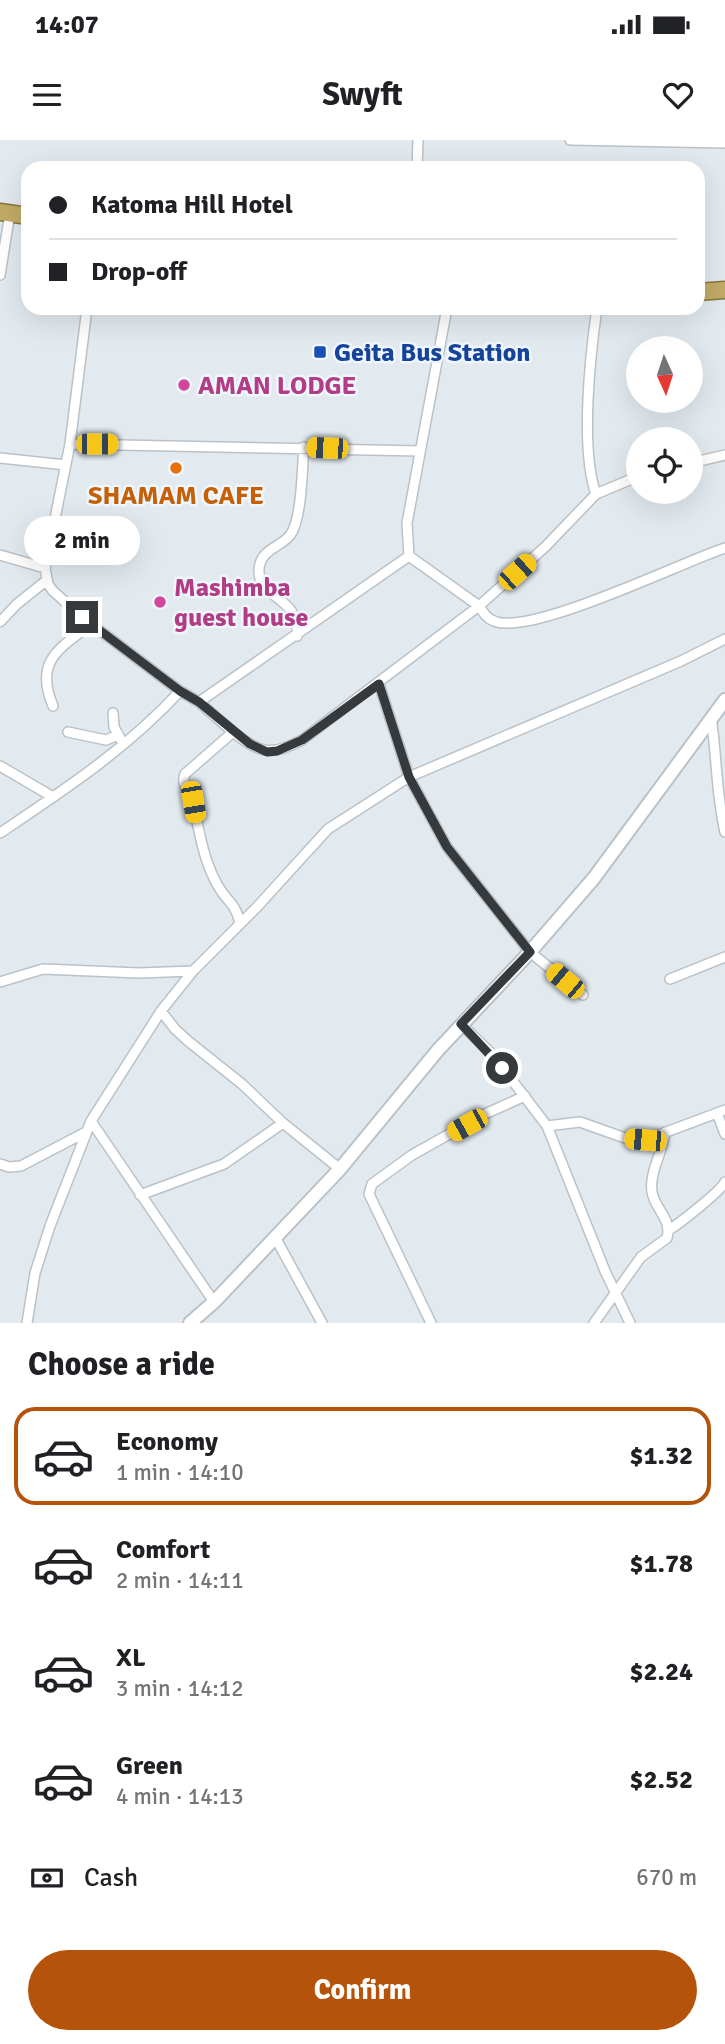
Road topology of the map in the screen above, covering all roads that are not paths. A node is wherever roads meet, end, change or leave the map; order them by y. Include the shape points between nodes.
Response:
1 (418, 140) edge
2 (570, 140) edge
3 (725, 143) edge
4 (417, 161) edge
5 (5, 213) edge
6 (0, 275) edge
7 (725, 290) edge
8 (705, 291) edge
9 (86, 315) edge
10 (446, 315) edge
11 (596, 315) edge
12 (70, 444) junction
13 (304, 447) junction
14 (421, 451) junction
15 (725, 455) edge
16 (0, 458) edge
17 (703, 460) edge
18 (66, 465) junction
19 (626, 481) edge
20 (596, 494) junction
21 (725, 548) edge
22 (0, 555) edge
23 (409, 556) junction
24 (45, 568) junction
25 (47, 580) junction
26 (479, 606) junction
27 (0, 622) edge
28 (91, 624) junction
29 (297, 636) junction
30 (725, 639) edge
31 (379, 684) junction
32 (180, 691) junction
33 (725, 700) edge
34 (199, 702) junction
35 (53, 706) dead end
36 (113, 713) dead end
37 (712, 717) junction
38 (68, 732) dead end
39 (233, 732) junction
40 (118, 735) junction
41 (124, 744) junction
42 (720, 744) edge
43 (0, 766) edge
44 (409, 777) junction
45 (53, 797) junction
46 (724, 825) edge
47 (0, 832) edge
48 (240, 923) junction
49 (530, 952) junction
50 (725, 957) edge
51 (193, 971) junction
52 (670, 979) dead end
53 (0, 982) edge
54 (583, 995) dead end
55 (161, 1010) junction
56 (461, 1024) junction
57 (525, 1096) junction
58 (721, 1111) edge
59 (91, 1121) junction
60 (283, 1123) junction
61 (547, 1126) junction
62 (86, 1132) junction
63 (665, 1132) junction
64 (725, 1134) edge
65 (0, 1164) edge
66 (340, 1169) junction
67 (725, 1182) edge
68 (141, 1195) junction
69 (669, 1230) junction
70 (275, 1237) junction
71 (615, 1291) junction
72 (214, 1302) junction
73 (27, 1323) edge
74 (192, 1323) edge
75 (322, 1323) edge
76 (431, 1323) edge
77 (594, 1323) edge
78 (630, 1323) edge

1 - 4 street
2 - 3 street
5 - 6 street
7 - 8 highway
9 - 12 street
10 - 14 street
11 - 20 street via 589,425 590,471
12 - 13 street
12 - 18 street
13 - 14 street
13 - 29 street via 292,532 265,553 259,571 268,590 292,610
14 - 23 street via 407,523
15 - 17 street
16 - 18 street
18 - 24 street
19 - 20 street
20 - 26 street
21 - 26 street via 572,609 520,622 496,623
22 - 24 street
23 - 26 street
23 - 29 street
24 - 25 street
25 - 27 street
25 - 28 street
26 - 31 street
28 - 32 street
28 - 35 street via 48,663 46,685
29 - 34 street
30 - 44 street
31 - 39 street via 288,748 267,752
31 - 44 street
32 - 34 street
32 - 41 street
33 - 37 main road
34 - 39 street
36 - 40 street
37 - 42 street
37 - 49 main road via 594,878
38 - 40 street via 106,740
39 - 48 street via 183,779 193,802 201,846 217,884 234,903
40 - 41 street
41 - 45 street
42 - 46 street via 716,780
43 - 45 street
44 - 48 street via 328,829
44 - 49 street via 447,847
45 - 47 street
48 - 51 street
49 - 54 street
49 - 56 main road
50 - 52 street
51 - 53 street via 139,974 43,969
51 - 55 street
55 - 59 street
55 - 60 street via 175,1029
56 - 57 street
56 - 66 main road
57 - 61 street
57 - 76 street via 411,1156 372,1184 369,1194
58 - 63 street
58 - 64 street
59 - 62 street
59 - 68 street
60 - 66 street
60 - 68 street via 224,1164
61 - 63 street via 580,1122 645,1140
61 - 71 street
62 - 65 street via 21,1166
62 - 73 street via 39,1261
63 - 69 street via 652,1190
66 - 70 main road
67 - 69 street
68 - 72 street
69 - 71 street via 667,1238 641,1257
70 - 72 main road
70 - 75 street
71 - 77 street
71 - 78 street
72 - 74 main road

